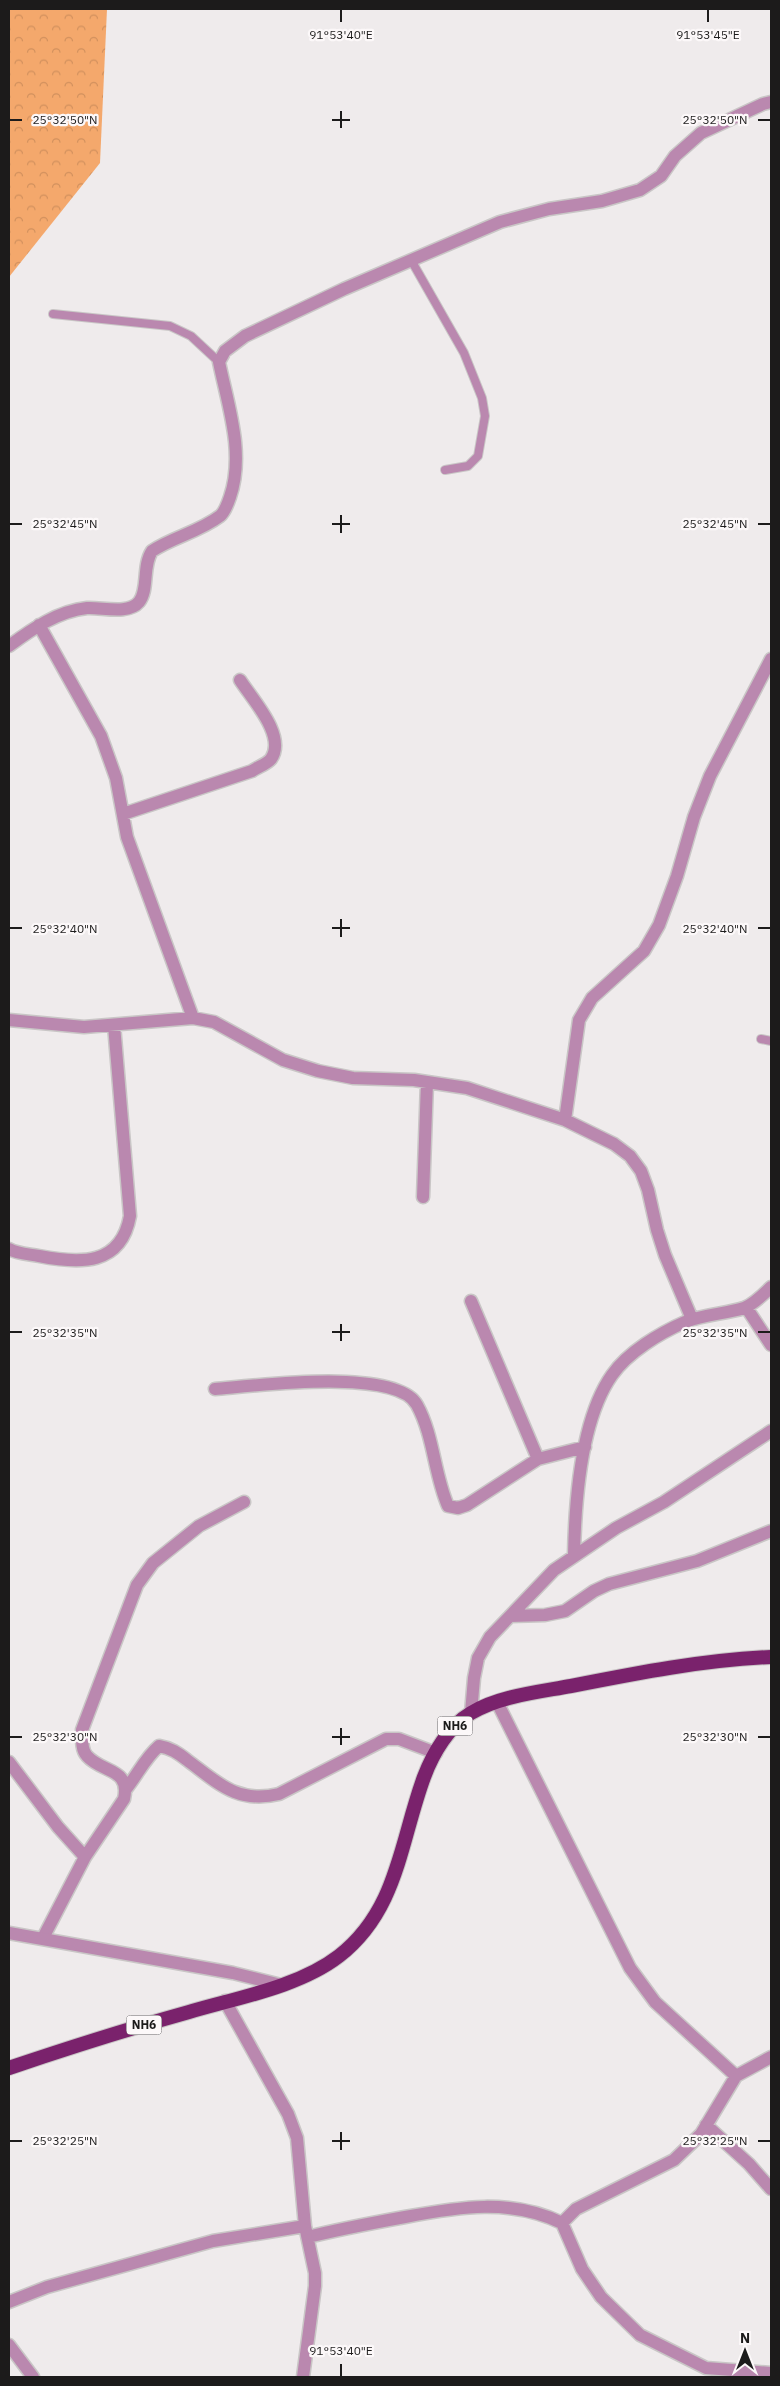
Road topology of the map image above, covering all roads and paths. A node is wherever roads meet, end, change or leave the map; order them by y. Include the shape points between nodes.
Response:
1 (771, 102) edge
2 (410, 260) junction
3 (53, 314) dead end
4 (219, 362) junction
5 (445, 470) dead end
6 (39, 625) junction
7 (9, 646) edge
8 (771, 659) edge
9 (240, 680) dead end
10 (123, 814) junction
11 (194, 1018) junction
12 (9, 1020) edge
13 (114, 1025) junction
14 (761, 1039) dead end
15 (771, 1041) edge
16 (427, 1082) junction
17 (565, 1120) junction
18 (423, 1197) dead end
19 (9, 1249) edge
20 (771, 1287) edge
21 (471, 1301) dead end
22 (746, 1307) junction
23 (692, 1319) junction
24 (771, 1345) edge
25 (215, 1389) dead end
26 (771, 1431) edge
27 (584, 1447) junction
28 (538, 1459) junction
29 (244, 1502) dead end
30 (771, 1531) edge
31 (574, 1556) junction
32 (510, 1616) junction
33 (771, 1656) edge
34 (497, 1702) junction
35 (471, 1713) junction
36 (436, 1753) junction
37 (9, 1762) edge
38 (126, 1789) junction
39 (85, 1857) junction
40 (9, 1933) edge
41 (43, 1938) junction
42 (281, 1985) junction
43 (225, 2001) junction
44 (771, 2057) edge
45 (9, 2068) edge
46 (736, 2076) junction
47 (706, 2125) junction
48 (771, 2189) edge
49 (562, 2223) junction
50 (306, 2232) junction
51 (9, 2302) edge
52 (9, 2345) edge
53 (771, 2373) edge
54 (33, 2377) edge
55 (303, 2377) edge

1 - 2 street via 701,133 675,156 661,176 640,190 500,222
2 - 4 street via 245,336 225,350
2 - 5 lane via 464,354 482,398 485,416 478,456 468,466
3 - 4 lane via 170,326 191,336
4 - 6 street via 236,443 233,488 222,515 152,551 141,600 133,607 74,610
6 - 7 street
6 - 10 street via 101,736 116,778
8 - 17 street via 710,776 659,925 644,951 592,998 579,1020
9 - 10 street via 276,739 276,750 270,761 252,771
10 - 11 street via 128,837
11 - 13 street
11 - 16 street via 214,1022 283,1060 318,1071 354,1078
12 - 13 street via 84,1027
13 - 19 street via 130,1216 127,1234 115,1249 81,1262
14 - 15 lane
16 - 17 street via 467,1088
16 - 18 street
17 - 23 street via 614,1144 630,1156 641,1171 665,1255
20 - 22 street
21 - 28 street
22 - 23 street
22 - 24 street
23 - 27 street via 673,1327 626,1359 612,1375 600,1397
25 - 28 street via 327,1380 358,1382 405,1393 416,1402 426,1422 448,1506 458,1508 467,1505
26 - 31 street via 664,1502
27 - 28 street
27 - 31 street via 574,1521
29 - 38 street via 199,1526 152,1563 137,1585 82,1730 82,1745 87,1756 123,1779
30 - 32 street via 697,1561 609,1584 565,1611
31 - 32 street via 554,1570
32 - 35 street via 490,1637 478,1658
33 - 34 highway, NH6 via 667,1668
34 - 35 highway, NH6
34 - 46 street via 630,1968 655,2002
35 - 36 highway, NH6 via 450,1731
36 - 38 street via 399,1738 386,1739 278,1794 265,1797 236,1794 176,1752 159,1746
36 - 42 highway, NH6 via 424,1776 393,1882 378,1914 367,1930 337,1957
37 - 39 street
38 - 39 street via 124,1799
39 - 41 street
40 - 41 street
41 - 42 street via 233,1972
42 - 43 highway, NH6
43 - 45 highway, NH6
43 - 50 street via 288,2114 297,2138
44 - 46 street
46 - 47 street
47 - 48 street
47 - 49 street via 674,2160 576,2210
49 - 50 street via 521,2209 460,2207
49 - 53 street via 582,2269 601,2297 640,2335 706,2368
50 - 51 street via 213,2241 47,2288
50 - 55 street via 316,2286
52 - 54 street

